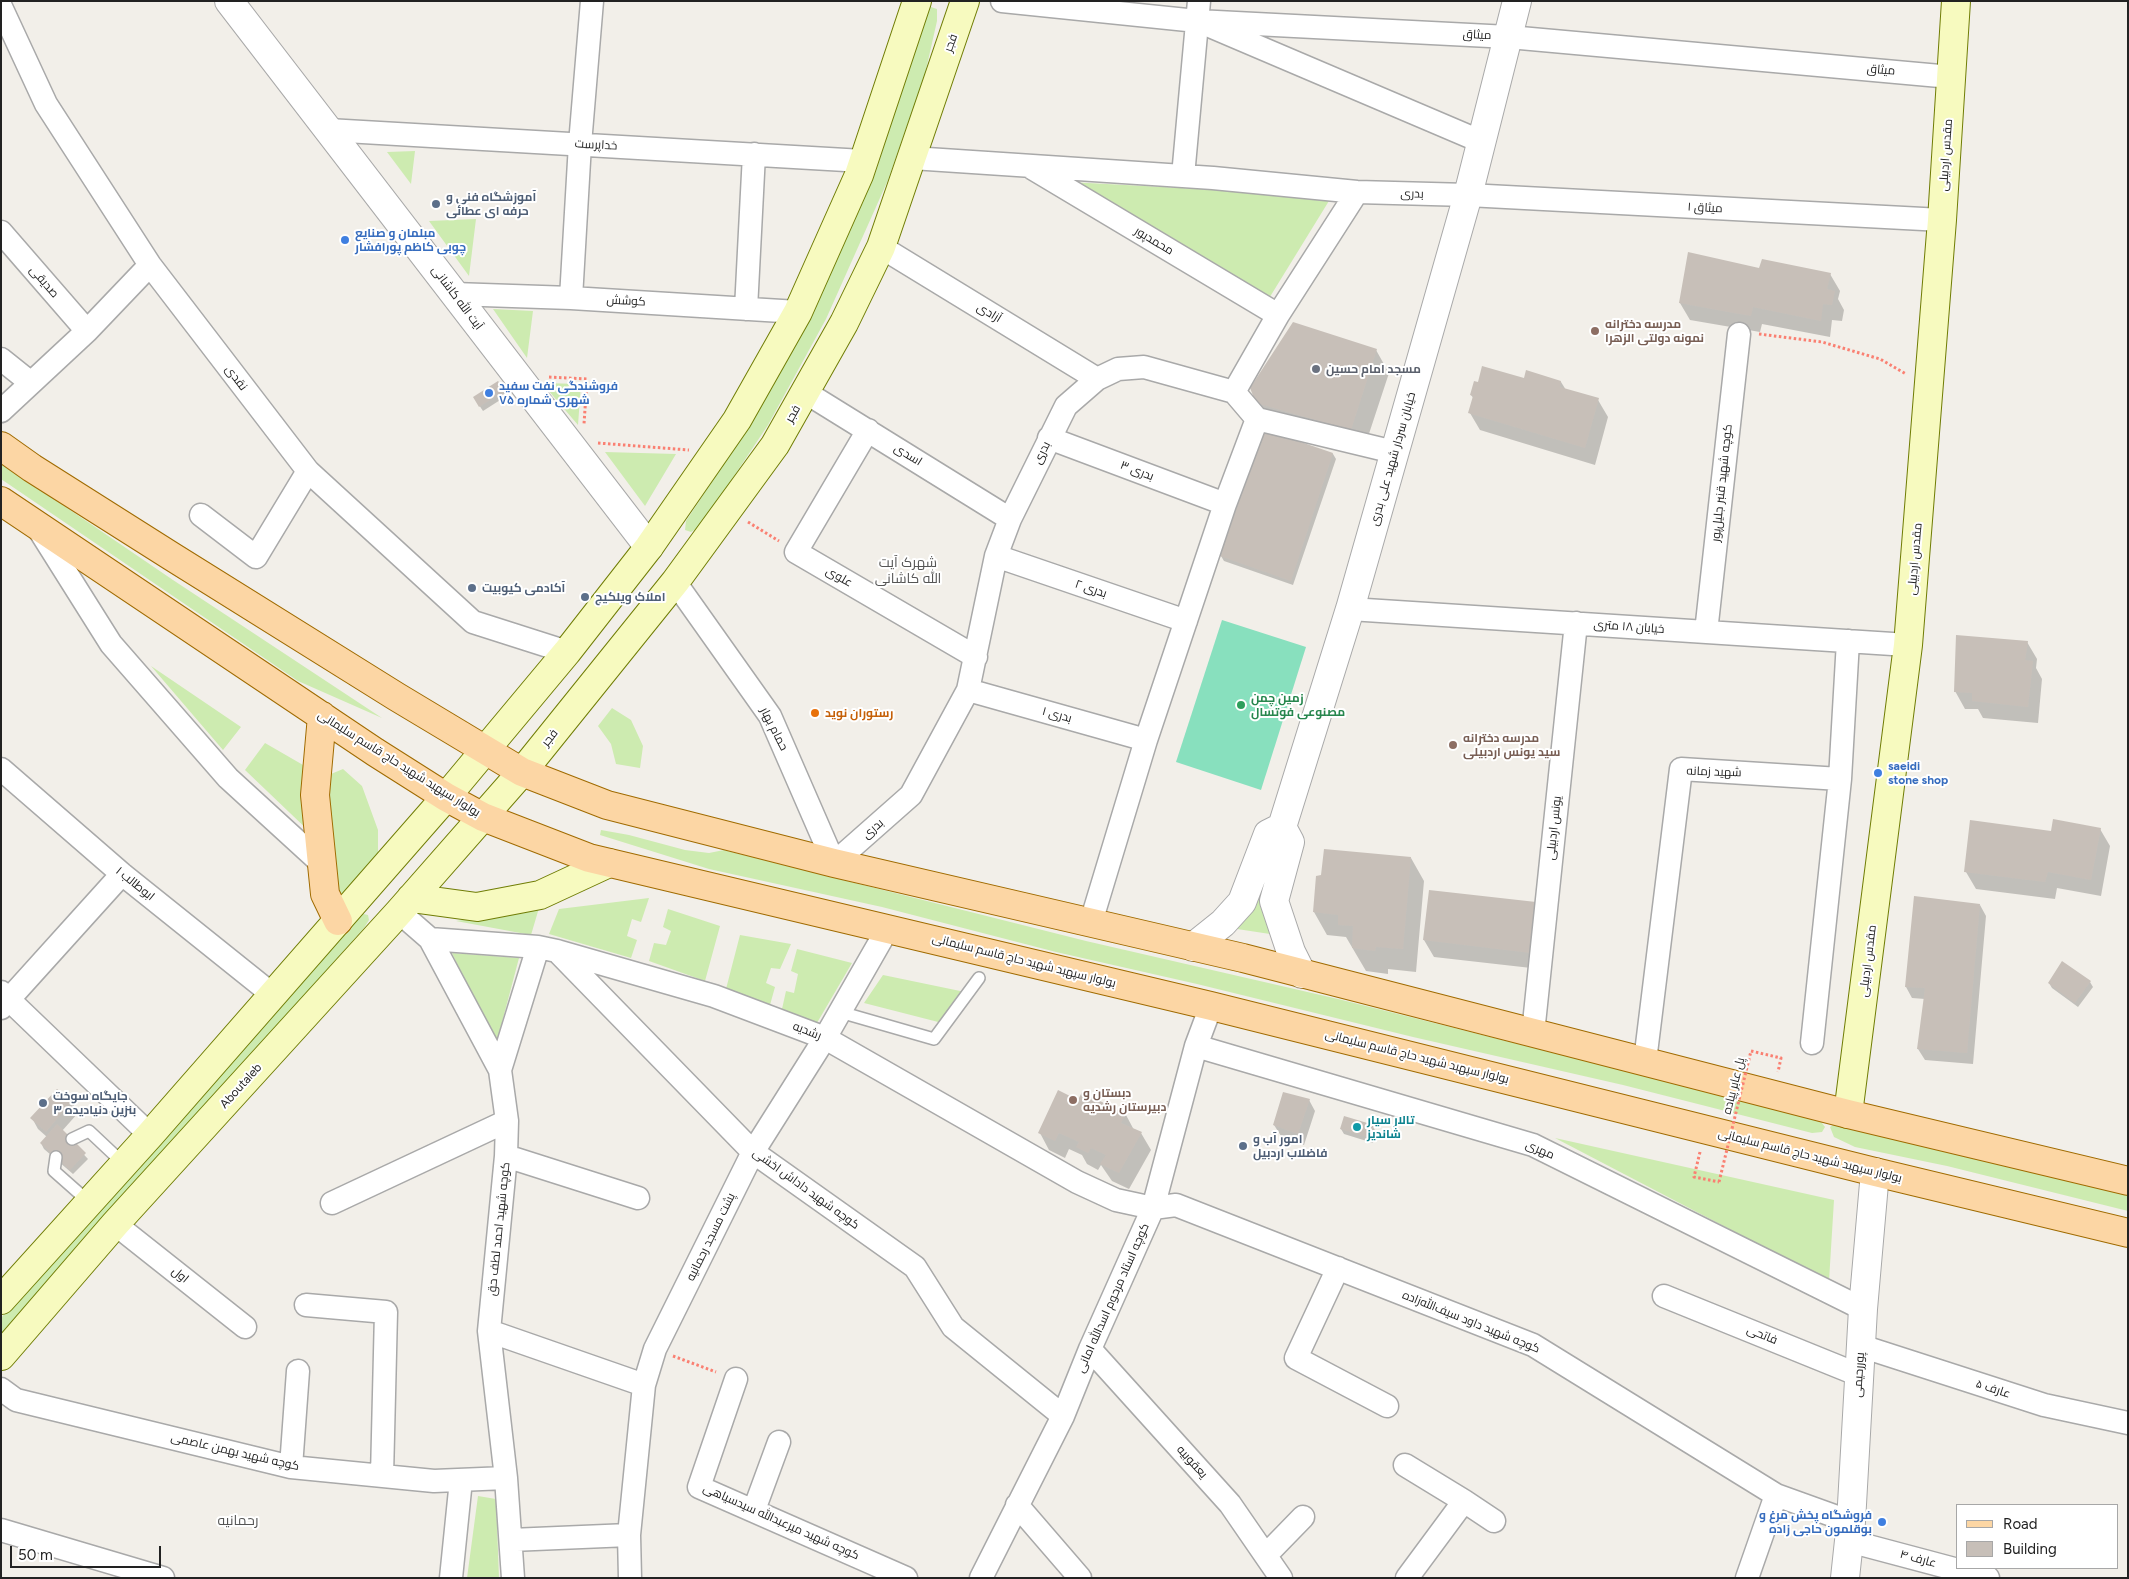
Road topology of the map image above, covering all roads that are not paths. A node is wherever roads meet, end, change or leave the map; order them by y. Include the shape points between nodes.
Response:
1 (229, 1) edge
2 (592, 1) edge
3 (917, 1) edge
4 (965, 1) edge
5 (1002, 1) edge
6 (1517, 1) edge
7 (1956, 1) edge
8 (1, 8) edge
9 (1198, 11) edge
10 (1509, 37) junction
11 (1951, 76) junction
12 (328, 130) junction
13 (1482, 142) junction
14 (580, 144) junction
15 (754, 154) junction
16 (912, 158) junction
17 (863, 161) junction
18 (1030, 166) junction
19 (1183, 176) junction
20 (1357, 192) junction
21 (1468, 195) junction
22 (1942, 220) junction
23 (1, 232) edge
24 (881, 247) junction
25 (150, 265) junction
26 (454, 294) junction
27 (571, 298) junction
28 (746, 308) junction
29 (798, 312) junction
30 (1278, 315) junction
31 (87, 331) junction
32 (1739, 334) road end
33 (1, 359) edge
34 (1097, 379) junction
35 (31, 383) junction
36 (805, 392) junction
37 (1234, 392) junction
38 (1, 411) edge
39 (1257, 418) junction
40 (868, 430) junction
41 (1049, 438) junction
42 (1, 446) edge
43 (1394, 452) junction
44 (308, 471) junction
45 (1, 501) edge
46 (1225, 504) junction
47 (201, 515) dead end
48 (1010, 520) junction
49 (36, 525) junction
50 (649, 547) junction
51 (996, 556) junction
52 (675, 582) junction
53 (1350, 608) junction
54 (1186, 622) junction
55 (1576, 623) junction
56 (1706, 632) junction
57 (1848, 641) junction
58 (1908, 645) junction
59 (567, 652) junction
60 (976, 657) junction
61 (968, 690) junction
62 (322, 716) junction
63 (1146, 740) junction
64 (486, 749) junction
65 (1, 768) edge
66 (522, 772) junction
67 (1840, 779) junction
68 (446, 797) junction
69 (483, 817) junction
70 (1282, 827) junction
71 (321, 863) junction
72 (609, 863) junction
73 (834, 863) junction
74 (122, 874) junction
75 (405, 905) junction
76 (338, 921) junction
77 (1091, 922) junction
78 (888, 928) junction
79 (430, 939) junction
80 (1193, 947) junction
81 (547, 949) junction
82 (1302, 974) junction
83 (979, 978) dead end
84 (273, 995) junction
85 (4, 1000) edge
86 (1211, 1006) junction
87 (840, 1012) junction
88 (1532, 1033) junction
89 (825, 1038) junction
90 (1812, 1042) dead end
91 (1196, 1046) junction
92 (1645, 1061) junction
93 (500, 1070) junction
94 (1848, 1114) junction
95 (507, 1121) junction
96 (150, 1135) junction
97 (72, 1139) dead end
98 (753, 1152) junction
99 (506, 1156) junction
100 (56, 1158) dead end
101 (124, 1163) junction
102 (1875, 1172) junction
103 (2128, 1180) edge
104 (638, 1198) dead end
105 (89, 1202) junction
106 (332, 1202) dead end
107 (1153, 1208) junction
108 (116, 1224) junction
109 (2128, 1233) edge
110 (1338, 1268) junction
111 (1664, 1296) dead end
112 (1, 1300) edge
113 (306, 1305) dead end
114 (1863, 1309) junction
115 (245, 1327) dead end
116 (489, 1330) junction
117 (1861, 1346) junction
118 (1092, 1351) junction
119 (1, 1356) edge
120 (298, 1370) dead end
121 (1859, 1375) junction
122 (736, 1379) road end
123 (644, 1384) junction
124 (1, 1389) edge
125 (1387, 1406) dead end
126 (1063, 1416) junction
127 (2128, 1423) edge
128 (778, 1442) dead end
129 (1405, 1465) dead end
130 (291, 1467) junction
131 (382, 1476) junction
132 (506, 1478) junction
133 (461, 1480) junction
134 (1776, 1495) junction
135 (1464, 1501) junction
136 (1017, 1505) junction
137 (754, 1510) junction
138 (1303, 1517) dead end
139 (1494, 1522) dead end
140 (1, 1530) edge
141 (1850, 1531) junction
142 (629, 1535) junction
143 (511, 1540) junction
144 (1956, 1567) edge
145 (1962, 1569) edge
146 (1274, 1571) edge
147 (163, 1578) edge
148 (451, 1578) edge
149 (513, 1578) edge
150 (630, 1578) edge
151 (906, 1578) edge
152 (981, 1578) edge
153 (1080, 1578) edge
154 (1407, 1578) edge
155 (1747, 1578) edge
156 (1845, 1578) edge
157 (1988, 1578) edge

1 - 12 street, آیت الله کاشانی
2 - 14 street
3 - 17 main road
4 - 16 main road, فجر
5 - 9 street, میثاق
6 - 10 street, خیابان سردار شهید علی بدری
7 - 11 main road, مقدس اردبیلی
8 - 25 street, نقدی via 46,104
9 - 10 street, میثاق
9 - 13 street
9 - 19 street
10 - 11 street, میثاق
10 - 13 street, خیابان سردار شهید علی بدری
11 - 22 main road, مقدس اردبیلی
12 - 14 street, خداپرست
12 - 26 street, آیت الله کاشانی
13 - 21 street, خیابان سردار شهید علی بدری
14 - 15 street, خداپرست
14 - 27 street
15 - 17 street, خداپرست
15 - 28 street
16 - 18 street, بدری
16 - 24 main road, فجر
17 - 29 main road
18 - 19 street, بدری
18 - 30 street, محمدپور
19 - 20 street, بدری
20 - 21 street, بدری
20 - 30 street
21 - 22 street, میثاق ۱
21 - 43 street, خیابان سردار شهید علی بدری
22 - 58 main road, مقدس اردبیلی
23 - 31 street, صدیقی
24 - 34 street, آزادی
24 - 36 main road, فجر via 844,324
25 - 31 street
25 - 44 street, نقدی
26 - 27 street, کوشش
26 - 50 street, آیت الله کاشانی via 516,376 582,451
27 - 28 street, کوشش
28 - 29 street, کوشش
29 - 50 main road via 737,420
30 - 37 street
31 - 35 street
32 - 56 street, کوچه شهید قنبر جلیل‌پور
33 - 35 street
34 - 37 street, بدری via 1118,369 1144,367
34 - 41 street, بدری via 1066,406
35 - 38 street
36 - 40 street, اسدی
36 - 52 main road, فجر via 775,445
37 - 39 street
39 - 43 street
39 - 46 street
40 - 48 street, اسدی
40 - 60 street, علوی via 796,552
41 - 46 street, بدری ۳
41 - 48 street, بدری
42 - 64 main road via 188,567
43 - 53 street, خیابان سردار شهید علی بدری
44 - 47 street via 256,557
44 - 59 street, نقدی via 473,622
45 - 49 main road, بولوار سپهبد شهید حاج قاسم سلیمانی
46 - 54 street
48 - 51 street, بدری
49 - 62 main road, بولوار سپهبد شهید حاج قاسم سلیمانی
49 - 71 street via 111,644 228,778
50 - 52 main road
50 - 59 main road
51 - 54 street, بدری ۲
51 - 60 street, بدری
52 - 66 main road, فجر
52 - 73 street, حمام بهار via 770,716
53 - 55 street, خیابان ۱۸ متری
53 - 70 street, خیابان سردار شهید علی بدری
54 - 63 street
55 - 56 street, خیابان ۱۸ متری
55 - 88 street, یونس اردبیلی
56 - 57 street, خیابان ۱۸ متری
57 - 58 street, خیابان ۱۸ متری
57 - 67 street
58 - 94 main road, مقدس اردبیلی
59 - 64 main road
60 - 61 street, بدری
61 - 63 street, بدری ۱
61 - 73 street, بدری via 911,795
62 - 68 main road, بولوار سپهبد شهید حاج قاسم سلیمانی
62 - 71 main road via 315,795
63 - 77 street
64 - 66 main road
64 - 68 main road
65 - 74 street, ابوطالب ۱
66 - 69 main road, فجر
66 - 73 main road via 606,806
67 - 90 street
67 - 92 street, شهید زمانه via 1681,770
68 - 69 main road, بولوار سپهبد شهید حاج قاسم سلیمانی
68 - 76 main road
69 - 72 main road, بولوار سپهبد شهید حاج قاسم سلیمانی via 588,858
69 - 75 main road, Aboutaleb
70 - 80 street via 1268,834 1242,902 1223,923
70 - 82 street via 1290,842 1274,901 1290,952
71 - 76 main road via 325,894
72 - 75 main road via 540,896 477,907
72 - 78 main road, بولوار سپهبد شهید حاج قاسم سلیمانی
73 - 77 main road
74 - 84 street, ابوطالب ۱
74 - 85 street
75 - 79 street, کوچه شهید احمد لطف حق
75 - 108 main road, Aboutaleb
76 - 84 main road
77 - 80 main road
78 - 86 main road, بولوار سپهبد شهید حاج قاسم سلیمانی
78 - 87 street, پشت مسجد رحمانیه
79 - 81 street, رشدیه
79 - 93 street, کوچه شهید احمد لطف حق
80 - 82 main road
81 - 89 street, رشدیه via 714,996
81 - 93 street
81 - 98 street, کوچه شهید داداش اخشی
82 - 88 main road
83 - 87 lane via 934,1039
84 - 96 main road
85 - 96 street
86 - 91 street, کوچه استاد مرحوم اسدالله امانی
86 - 102 main road, بولوار سپهبد شهید حاج قاسم سلیمانی
87 - 89 street, پشت مسجد رحمانیه
88 - 92 main road
89 - 98 street, پشت مسجد رحمانیه
89 - 107 street, رشدیه via 1077,1182 1116,1200
91 - 107 street, کوچه استاد مرحوم اسدالله امانی
91 - 114 street, مهری via 1533,1145
92 - 94 main road
93 - 95 street, کوچه شهید احمد لطف حق
94 - 103 main road
95 - 99 street, کوچه شهید احمد لطف حق
95 - 106 street
96 - 101 main road
97 - 101 lane via 89,1131
98 - 123 street, پشت مسجد رحمانیه via 655,1349
98 - 126 street, کوچه شهید داداش اخشی via 915,1267 953,1327
99 - 104 street
99 - 116 street, کوچه شهید احمد لطف حق
100 - 105 lane via 54,1172
101 - 105 main road
102 - 109 main road, بولوار سپهبد شهید حاج قاسم سلیمانی
102 - 114 street, پوررحیمی
105 - 112 main road
107 - 110 street, کوچه شهید داود سیف‌الله‌زاده via 1176,1205
107 - 118 street, کوچه استاد مرحوم اسدالله امانی
108 - 115 street, اول
108 - 119 main road, Aboutaleb
110 - 125 street via 1296,1358
110 - 134 street, کوچه شهید داود سیف‌الله‌زاده via 1533,1345
111 - 121 street, فاتحی
113 - 131 street via 386,1312
114 - 117 street, پوررحیمی
116 - 123 street
116 - 132 street, کوچه شهید احمد لطف حق
117 - 121 street, پوررحیمی
117 - 127 street, عارف ۵ via 2044,1405
118 - 126 street, کوچه استاد مرحوم اسدالله امانی
118 - 146 street, یعقوبیه via 1230,1504
120 - 130 street
121 - 141 street, پوررحیمی
122 - 137 street, کوچه شهید میرعبدالله سیدسیاهی via 699,1487
123 - 142 street, پشت مسجد رحمانیه
124 - 130 street, کوچه شهید بهمن عاصمی via 16,1400
126 - 136 street, کوچه استاد مرحوم اسدالله امانی
128 - 137 street
129 - 135 street
130 - 131 street, کوچه شهید بهمن عاصمی
131 - 133 street, کوچه شهید بهمن عاصمی
132 - 133 street, کوچه شهید بهمن عاصمی
132 - 143 street, کوچه شهید احمد لطف حق
133 - 148 street
134 - 141 street, کوچه شهید داود سیف‌الله‌زاده
134 - 155 street
135 - 139 street
135 - 154 street
136 - 152 street, کوچه استاد مرحوم اسدالله امانی
136 - 153 street
137 - 151 street, کوچه شهید میرعبدالله سیدسیاهی
138 - 146 street
140 - 147 street
141 - 144 street, عارف ۴
141 - 156 street, پوررحیمی
142 - 143 street
142 - 150 street, پشت مسجد رحمانیه
143 - 149 street, کوچه شهید احمد لطف حق
145 - 157 street, عارف ۴

